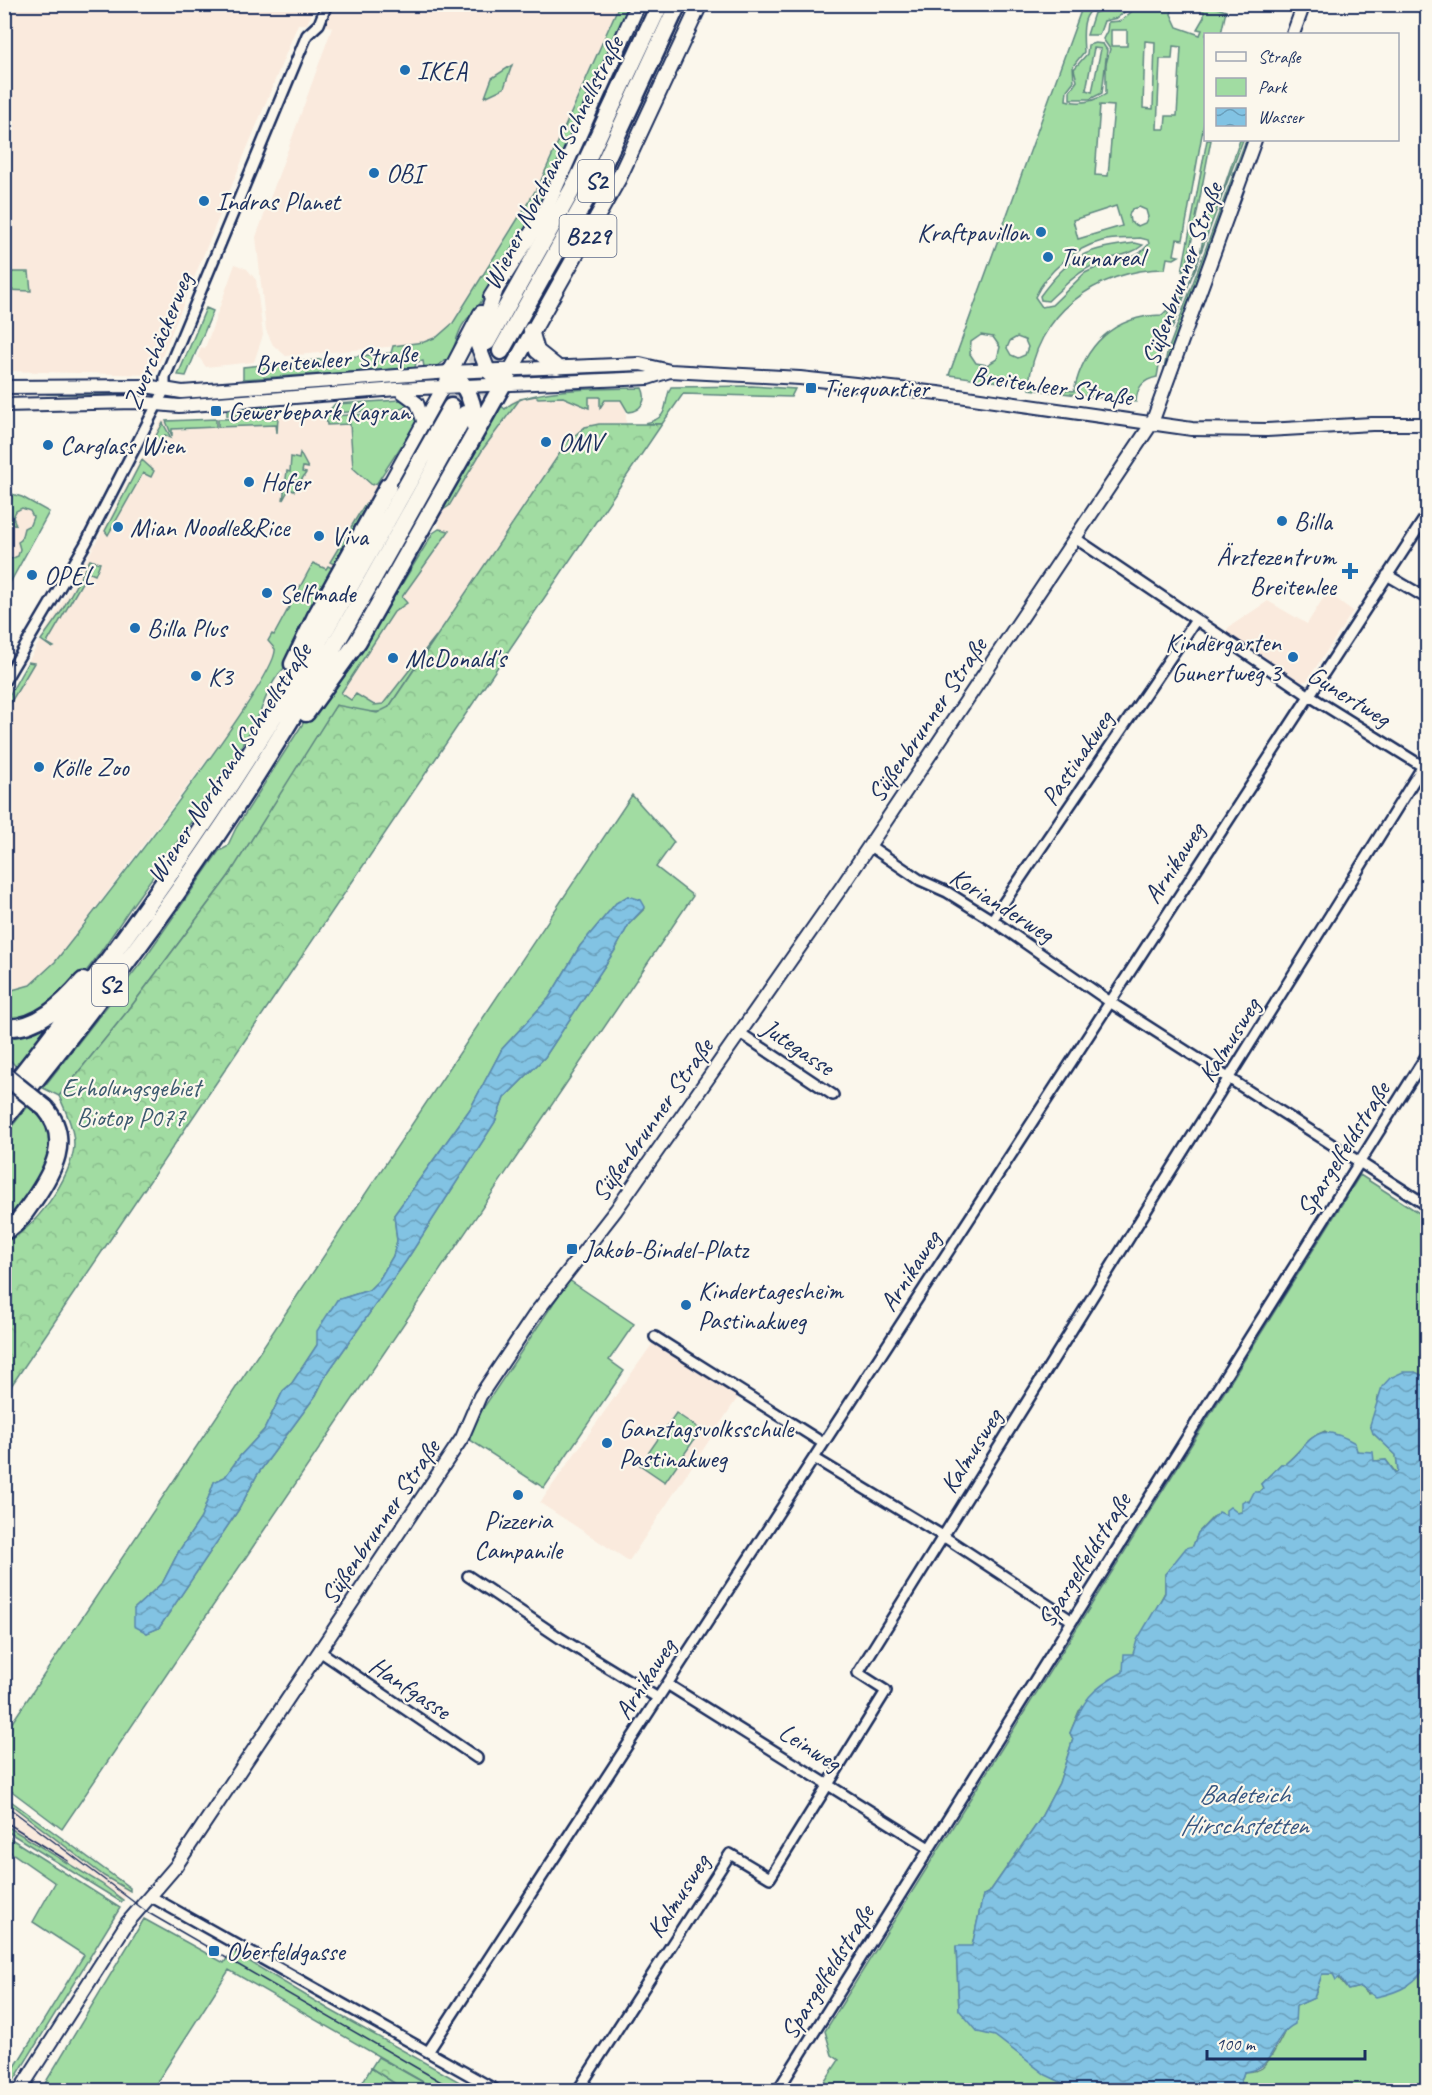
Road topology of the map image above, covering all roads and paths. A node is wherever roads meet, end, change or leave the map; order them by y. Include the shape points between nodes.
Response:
1 (327, 4) edge
2 (638, 4) edge
3 (660, 4) edge
4 (678, 4) edge
5 (700, 4) edge
6 (1304, 4) edge
7 (1293, 33) edge
8 (1255, 141) edge
9 (496, 289) junction
10 (531, 330) junction
11 (557, 368) junction
12 (488, 371) junction
13 (670, 371) junction
14 (506, 377) junction
15 (447, 379) junction
16 (463, 385) junction
17 (4, 387) edge
18 (165, 389) junction
19 (397, 389) junction
20 (157, 404) junction
21 (4, 405) edge
22 (424, 423) junction
23 (1152, 423) junction
24 (1428, 424) edge
25 (475, 434) junction
26 (388, 486) joint
27 (1428, 513) edge
28 (1075, 538) junction
29 (1387, 575) junction
30 (1428, 599) edge
31 (1196, 621) junction
32 (4, 682) edge
33 (1308, 695) junction
34 (282, 702) junction
35 (275, 745) junction
36 (1425, 762) edge
37 (870, 846) junction
38 (992, 920) junction
39 (109, 961) junction
40 (1110, 1002) junction
41 (4, 1027) edge
42 (740, 1033) junction
43 (1428, 1053) edge
44 (4, 1075) edge
45 (1229, 1080) junction
46 (833, 1095) dead end
47 (4, 1096) edge
48 (4, 1119) edge
49 (1359, 1164) junction
50 (1428, 1206) edge
51 (23, 1215) junction
52 (4, 1221) edge
53 (4, 1231) edge
54 (655, 1337) dead end
55 (823, 1443) junction
56 (814, 1458) junction
57 (943, 1536) junction
58 (468, 1576) dead end
59 (1071, 1620) junction
60 (321, 1652) junction
61 (668, 1684) junction
62 (658, 1698) junction
63 (477, 1758) dead end
64 (829, 1784) junction
65 (929, 1848) junction
66 (150, 1896) junction
67 (428, 2052) junction
68 (20, 2091) edge
69 (496, 2091) edge
70 (578, 2091) edge
71 (778, 2091) edge

1 - 18 street, Zwerchäckerweg via 319,24 307,35 165,377
2 - 9 main road, B229 via 543,215
3 - 4 highway, Wiener Nordrand Schnellstraße / S2 via 494,347 600,173
5 - 10 main road, B229 via 619,178
6 - 7 street
8 - 23 street, Süßenbrunner Straße
9 - 12 main road via 477,343
9 - 15 main road, B229
10 - 11 main road via 538,352
10 - 14 main road, B229
11 - 13 street, Breitenleer Straße via 640,364
11 - 14 street, Breitenleer Straße
12 - 14 main road
12 - 15 street, Breitenleer Straße
13 - 14 street, Breitenleer Straße via 648,378
13 - 23 street, Breitenleer Straße via 800,378
14 - 16 street, Breitenleer Straße
14 - 25 highway
15 - 16 highway
15 - 18 street, Breitenleer Straße via 182,392
15 - 19 street, Breitenleer Straße
15 - 22 street
16 - 25 highway via 474,407
17 - 18 street, Breitenleer Straße
18 - 20 street, Zwerchäckerweg
19 - 20 street, Breitenleer Straße via 179,406
19 - 22 street via 413,398
20 - 21 street, Breitenleer Straße
20 - 32 street, Zwerchäckerweg via 86,543
22 - 26 street
23 - 24 street, Breitenleer Straße via 1192,429 1267,430
23 - 28 street, Süßenbrunner Straße
25 - 35 highway via 358,641 288,739
26 - 34 highway via 316,616 286,680
27 - 29 street, Arnikaweg
28 - 31 street, Gunertweg
28 - 37 street, Süßenbrunner Straße
29 - 30 street
29 - 33 street, Arnikaweg
31 - 33 street, Gunertweg
31 - 38 street, Pastinakweg
33 - 36 street, Gunertweg
33 - 40 street, Arnikaweg
34 - 35 highway, Wiener Nordrand Schnellstraße / S2 via 458,411
34 - 39 highway, Wiener Nordrand Schnellstraße / S2 via 201,829
35 - 48 highway, Wiener Nordrand Schnellstraße / S2 via 151,929
36 - 45 street, Kalmusweg
37 - 38 street, Korianderweg via 920,880
37 - 42 street, Süßenbrunner Straße
38 - 40 street, Korianderweg
39 - 41 highway via 96,965 68,997 41,1019 14,1028
39 - 47 highway, Wiener Nordrand Schnellstraße / S2
40 - 45 street, Korianderweg
40 - 55 street, Arnikaweg
42 - 46 street, Jutegasse
42 - 60 street, Süßenbrunner Straße via 616,1210 535,1314 480,1396 462,1438
43 - 49 street, Spargelfeldstraße
44 - 51 highway, bridge via 45,1108 56,1124 59,1148 52,1169
45 - 49 street, Korianderweg
45 - 57 street, Kalmusweg
49 - 50 street, Korianderweg
49 - 59 street, Spargelfeldstraße
51 - 52 highway
51 - 53 highway via 14,1227
54 - 55 street
55 - 56 street, Arnikaweg
56 - 57 street
56 - 61 street, Arnikaweg
57 - 59 street
57 - 64 street, Kalmusweg via 858,1673 886,1691
58 - 62 street
59 - 65 street, Spargelfeldstraße
60 - 63 street, Hanfgasse
60 - 66 street, Süßenbrunner Straße via 176,1866
61 - 62 street, Arnikaweg
61 - 64 street, Leinweg
62 - 67 street, Arnikaweg
64 - 65 street, Leinweg
64 - 70 street, Kalmusweg via 770,1878 730,1854
65 - 71 street, Spargelfeldstraße
66 - 67 street
66 - 68 street, Süßenbrunner Straße via 127,1923
67 - 69 street

